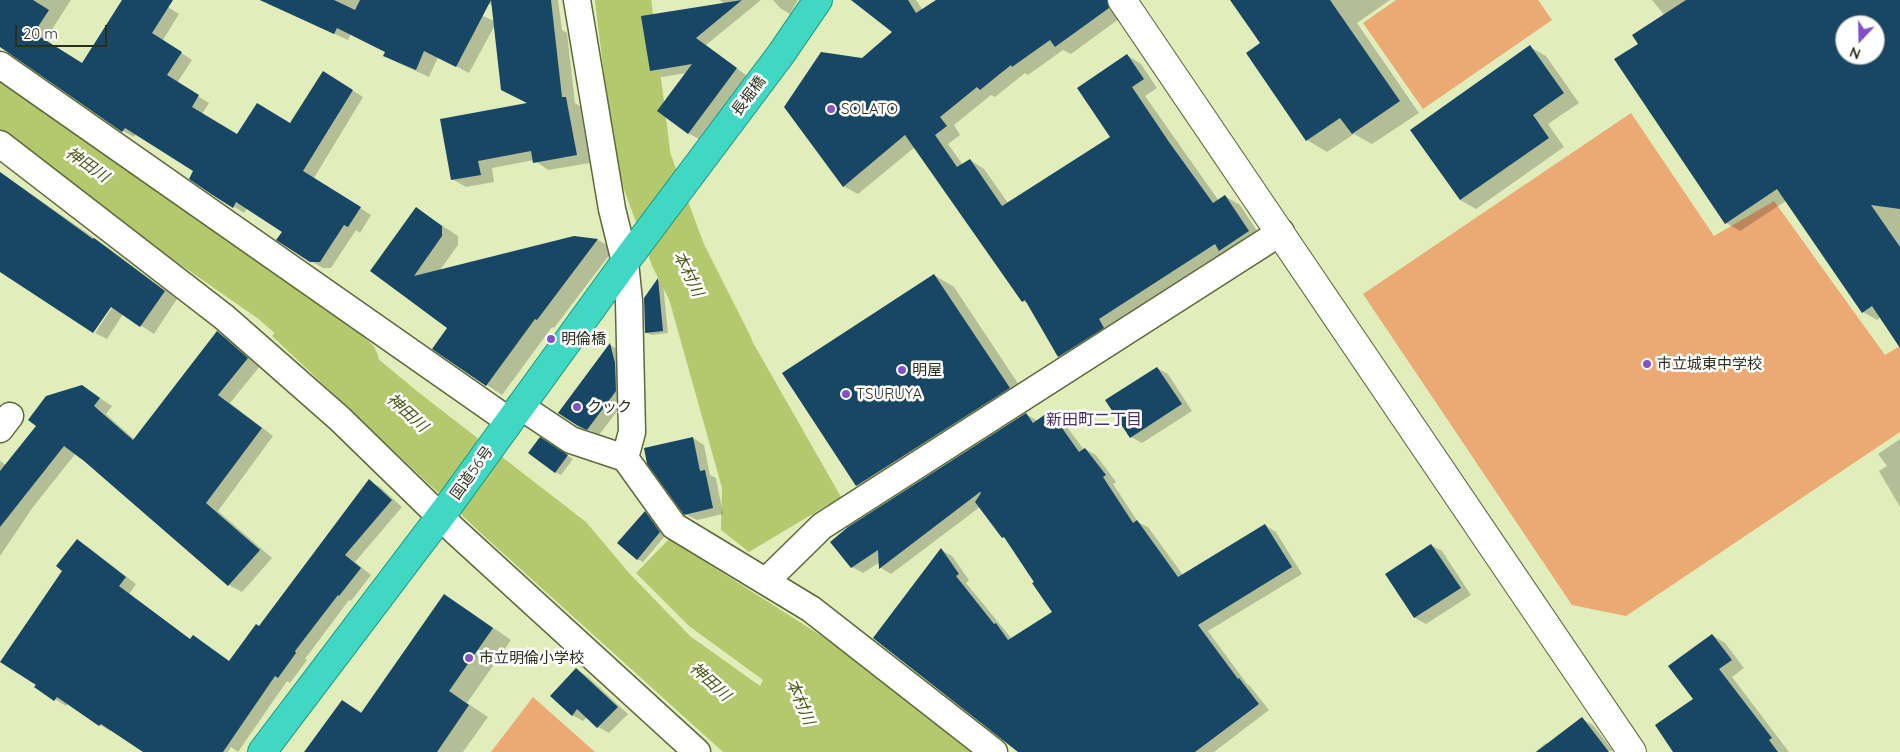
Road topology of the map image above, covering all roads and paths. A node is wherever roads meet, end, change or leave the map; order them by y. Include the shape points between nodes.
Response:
1 (577, 0) edge
2 (818, 0) edge
3 (1122, 0) edge
4 (0, 65) edge
5 (0, 144) edge
6 (679, 191) joint
7 (1280, 232) junction
8 (633, 252) junction
9 (511, 419) junction
10 (625, 458) junction
11 (445, 510) junction
12 (766, 581) junction
13 (262, 752) edge
14 (697, 752) edge
15 (994, 752) edge
16 (1632, 752) edge

1 - 8 street via 612,208
2 - 6 highway, 長堀橋
3 - 7 street
4 - 9 street
5 - 11 street via 224,317
6 - 8 highway, 国道56号
7 - 12 street via 822,526
7 - 16 street
8 - 9 highway, 国道56号
8 - 10 street via 629,301 632,432
9 - 10 street
9 - 11 highway, 国道56号
10 - 12 street via 674,526
11 - 13 highway, 国道56号
11 - 14 street via 456,531
12 - 15 street via 811,609

